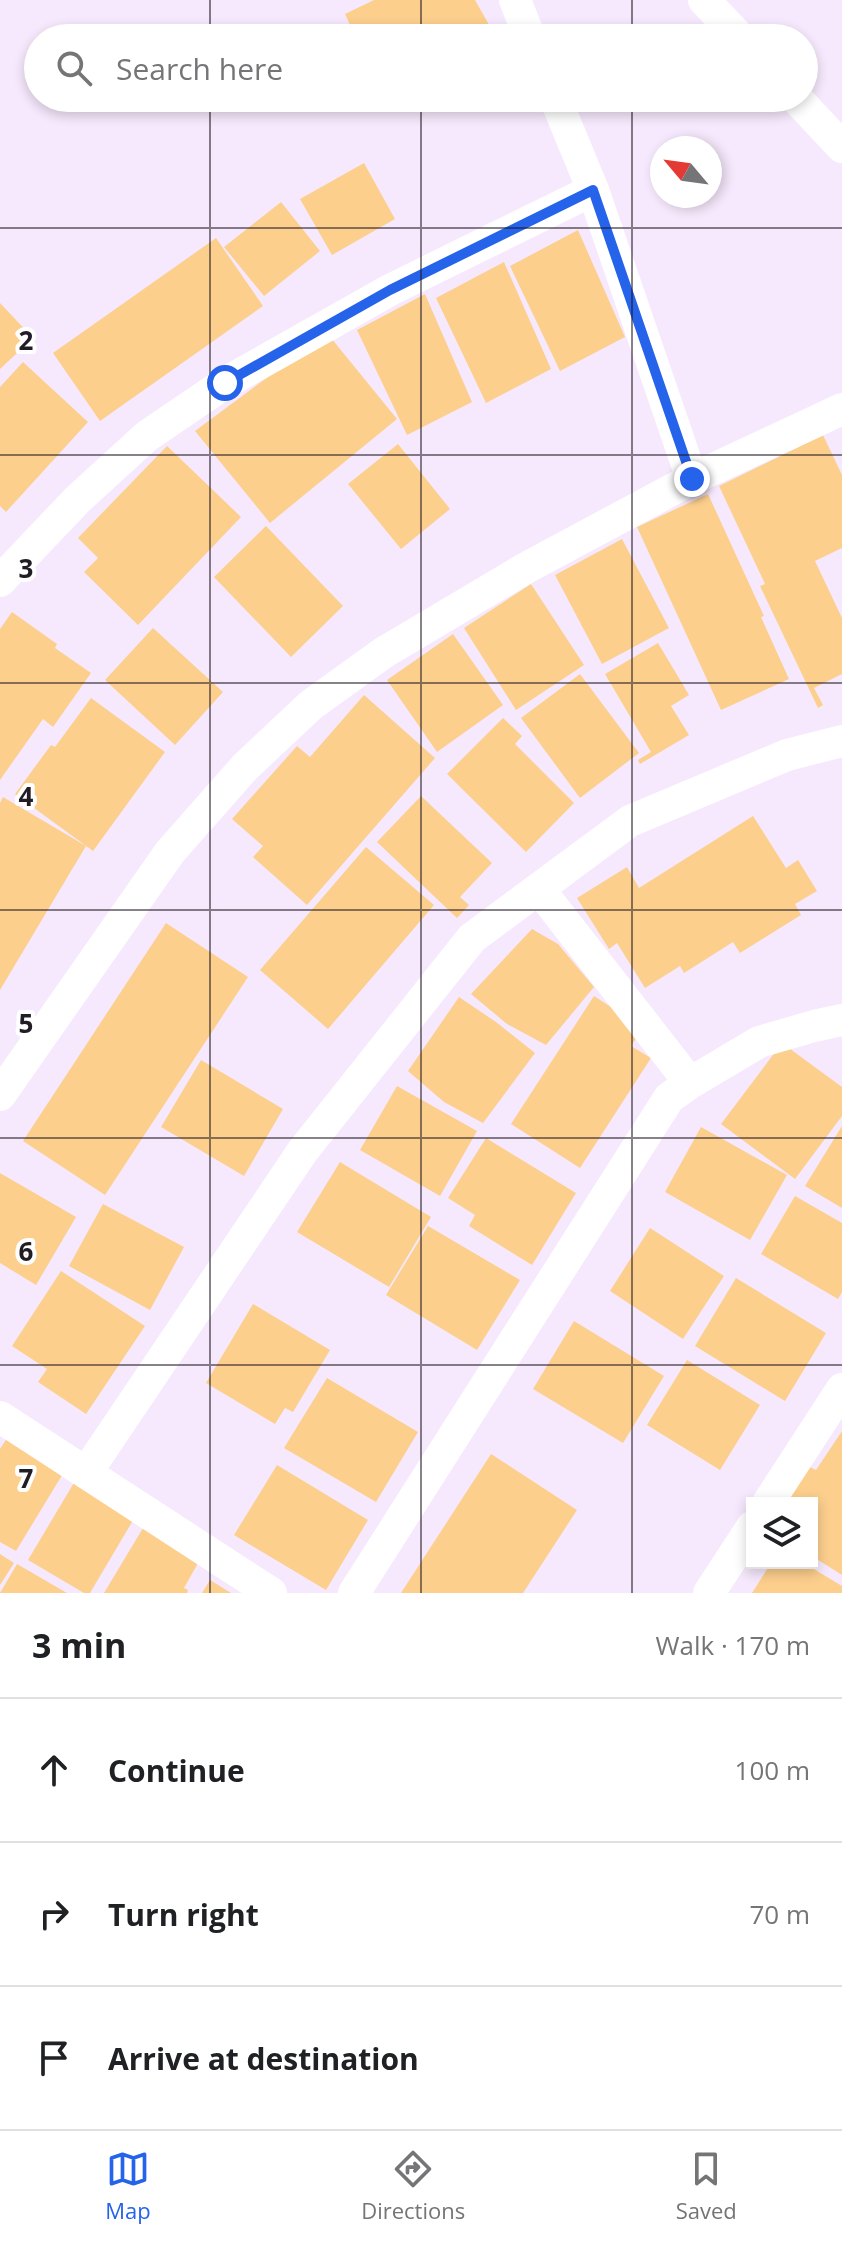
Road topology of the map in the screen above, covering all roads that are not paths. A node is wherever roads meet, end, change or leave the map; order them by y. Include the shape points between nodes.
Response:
1 (515, 0) edge
2 (704, 0) edge
3 (524, 24) edge
4 (727, 24) edge
5 (561, 112) edge
6 (809, 112) edge
7 (842, 147) edge
8 (593, 190) junction
9 (842, 409) edge
10 (692, 479) junction
11 (0, 581) edge
12 (842, 741) edge
13 (539, 889) junction
14 (842, 1020) edge
15 (690, 1083) junction
16 (0, 1095) edge
17 (842, 1389) edge
18 (0, 1417) edge
19 (86, 1473) junction
20 (772, 1497) edge
21 (746, 1536) edge
22 (271, 1593) edge
23 (354, 1593) edge
24 (709, 1593) edge

1 - 3 street
2 - 4 street
5 - 8 street
6 - 7 street
8 - 10 street
8 - 11 street via 390,290 225,383 147,436
9 - 10 street
10 - 16 street via 513,575 383,653 311,705 245,767 170,852
12 - 13 street via 787,755 630,821
13 - 15 street
13 - 19 street via 472,938 302,1152
14 - 15 street via 759,1042
15 - 23 street via 669,1098
17 - 20 street
18 - 19 street
19 - 22 street
21 - 24 street

